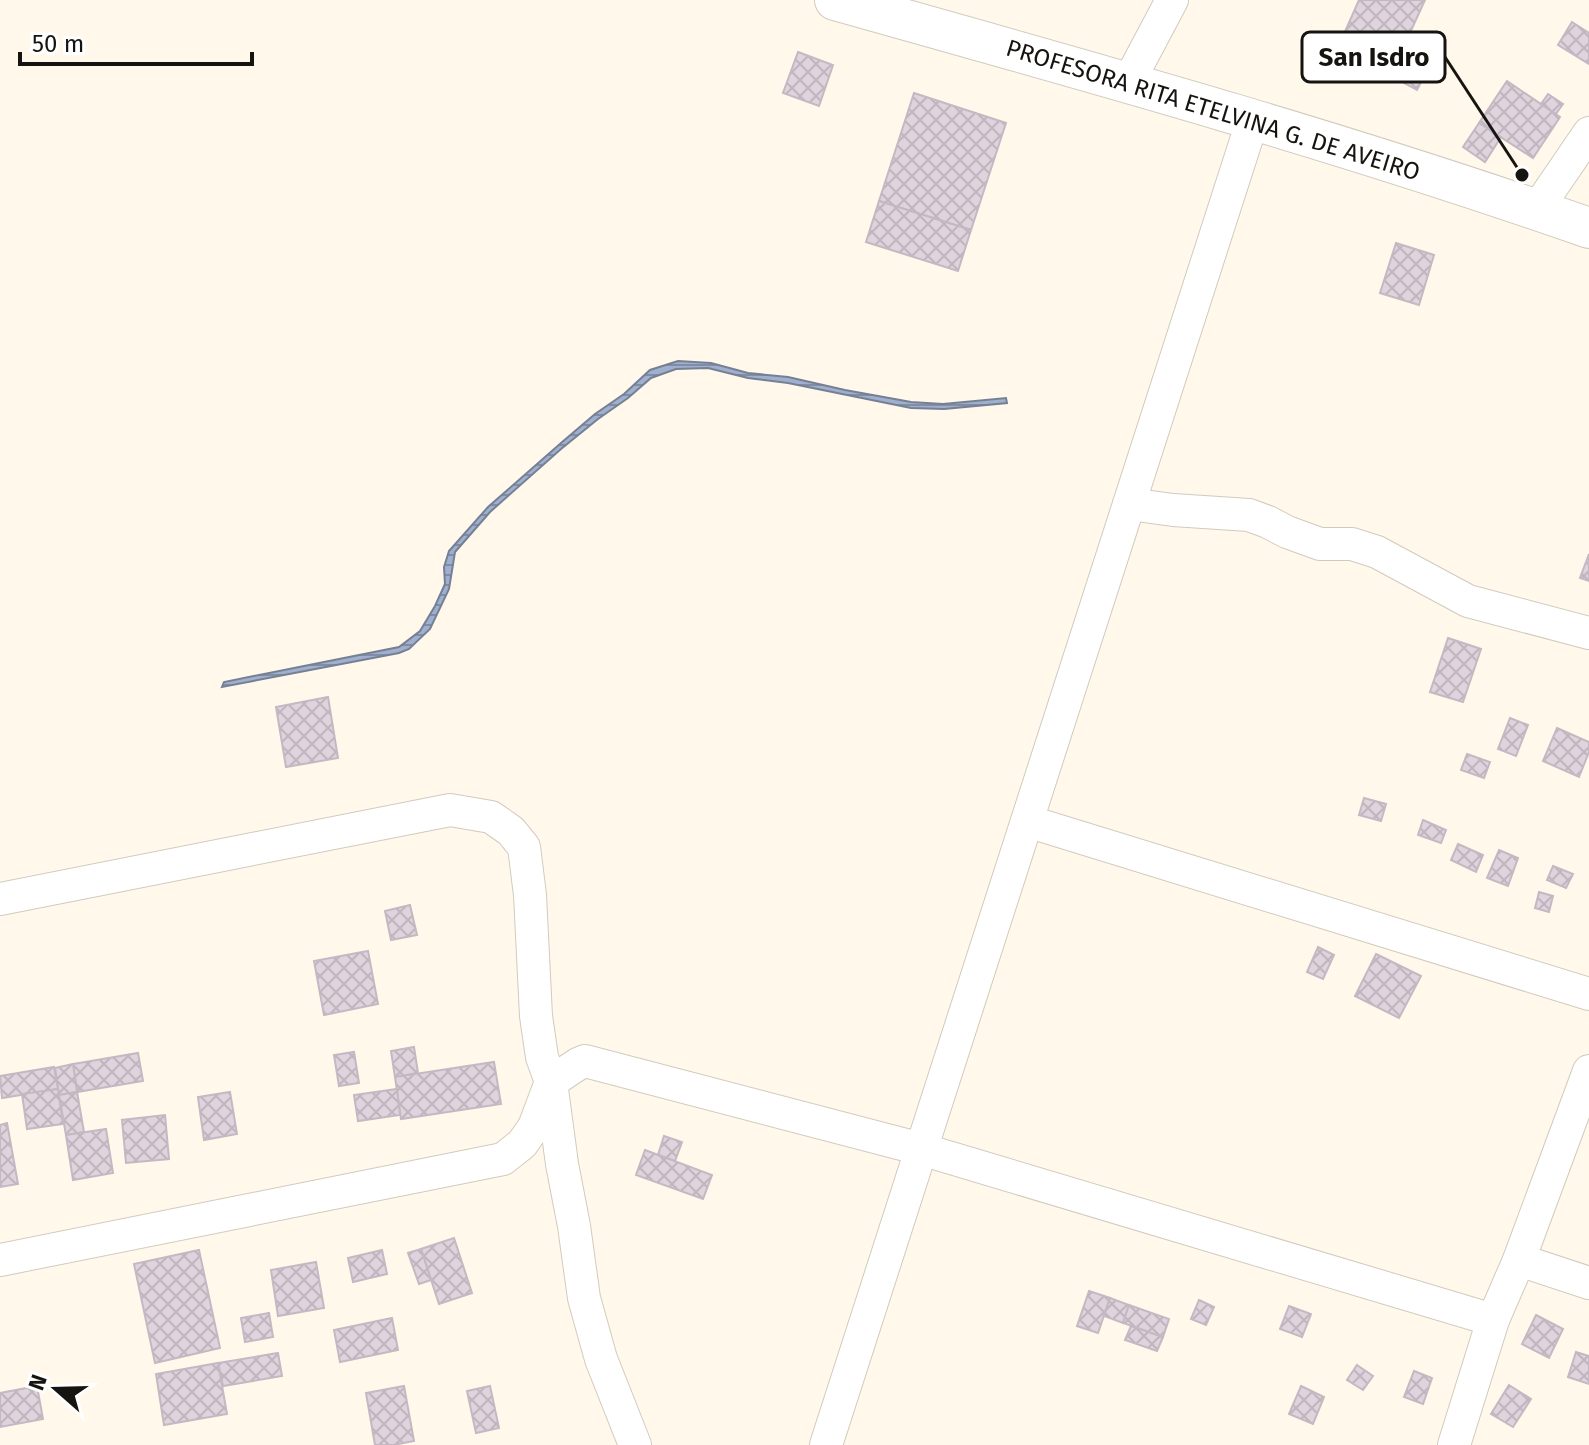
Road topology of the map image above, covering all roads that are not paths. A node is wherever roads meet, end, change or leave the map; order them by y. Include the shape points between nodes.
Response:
1 (835, 0) edge
2 (1172, 0) edge
3 (1128, 83) junction
4 (1253, 119) junction
5 (1589, 133) edge
6 (1537, 209) junction
7 (1589, 228) edge
8 (1129, 504) junction
9 (1589, 633) edge
10 (1027, 821) junction
11 (0, 899) edge
12 (1589, 994) edge
13 (1589, 1071) edge
14 (551, 1082) junction
15 (921, 1149) junction
16 (0, 1260) edge
17 (1519, 1260) junction
18 (1589, 1283) edge
19 (1493, 1320) junction
20 (635, 1445) edge
21 (826, 1445) edge
22 (1454, 1445) edge

1 - 3 street, PROFESORA RITA ETELVINA G. DE AVEIRO
2 - 3 street
3 - 4 street, PROFESORA RITA ETELVINA G. DE AVEIRO
4 - 6 street, PROFESORA RITA ETELVINA G. DE AVEIRO
4 - 8 street
5 - 6 street
6 - 7 street, PROFESORA RITA ETELVINA G. DE AVEIRO
8 - 9 street via 1249,515 1320,544 1352,544 1377,552 1468,601
8 - 10 street
10 - 12 street
10 - 15 street
11 - 14 street via 450,810 491,817 524,847 536,1016
13 - 17 street
14 - 15 street via 578,1064 597,1062
14 - 16 street via 534,1127 503,1159
14 - 20 street via 584,1298
15 - 19 street
15 - 21 street
17 - 18 street
17 - 19 street
19 - 22 street

